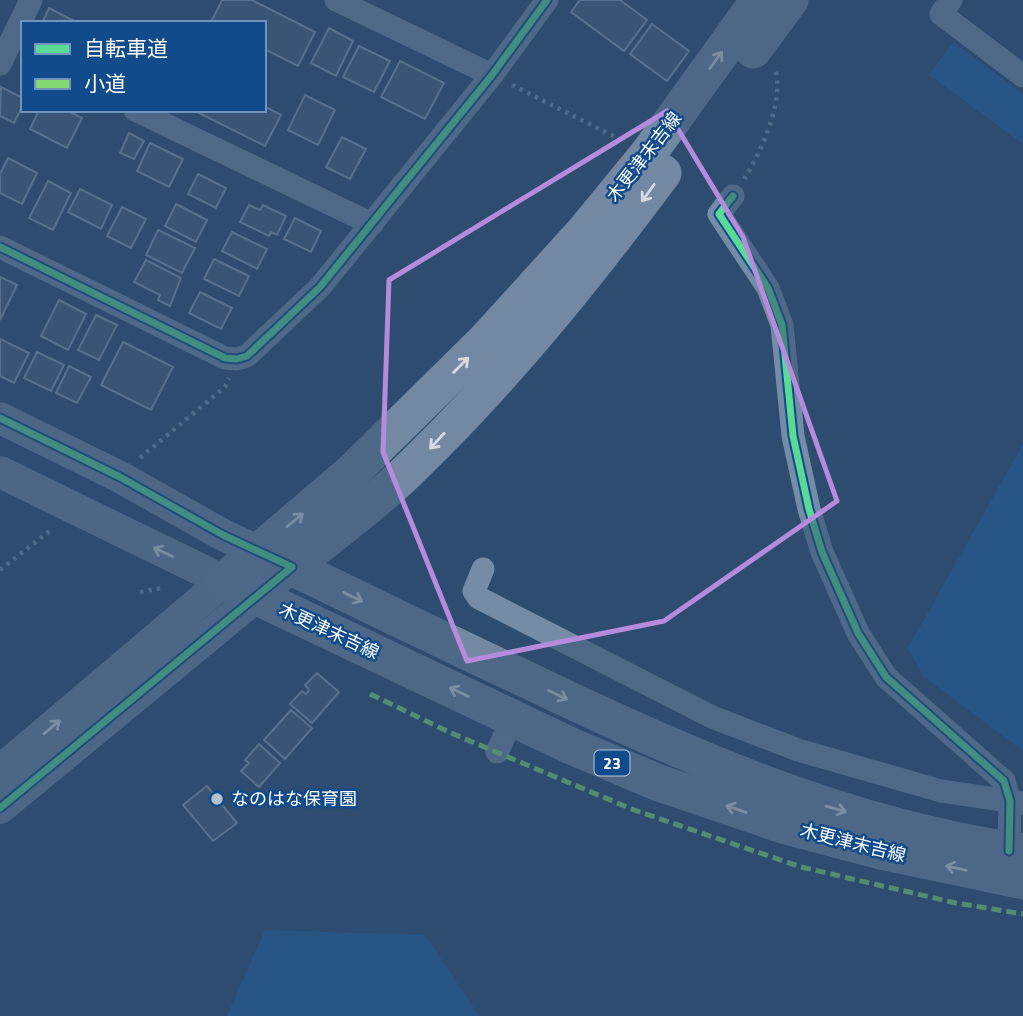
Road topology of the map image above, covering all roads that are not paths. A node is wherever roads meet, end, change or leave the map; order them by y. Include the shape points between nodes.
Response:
1 (31, 0) edge
2 (336, 0) edge
3 (547, 0) edge
4 (759, 0) edge
5 (790, 0) edge
6 (951, 0) edge
7 (23, 21) edge
8 (21, 27) edge
9 (10, 56) edge
10 (492, 75) junction
11 (1023, 76) edge
12 (139, 112) edge
13 (733, 196) road end
14 (372, 224) junction
15 (0, 247) edge
16 (0, 418) edge
17 (0, 472) edge
18 (258, 551) junction
19 (292, 567) junction
20 (483, 569) dead end
21 (224, 581) junction
22 (257, 596) junction
23 (513, 718) junction
24 (497, 752) dead end
25 (0, 771) edge
26 (1017, 802) edge
27 (0, 808) edge
28 (1018, 861) edge

1 - 7 street
2 - 10 street
3 - 10 street
18 -> 4 main road, 木更津末吉線 via 352,472 485,341 648,154
5 -> 19 main road, 木更津末吉線 via 607,249 504,369 414,466
6 - 11 street via 941,14
8 - 9 street
10 - 14 street
12 - 14 street
13 - 26 street via 719,214 768,288 782,325 793,436 810,509 822,552 858,633 886,677 1004,781
14 - 15 street via 320,287 256,349 237,359 225,358
16 - 18 street
21 -> 17 street
18 - 19 street
18 - 21 main road, 木更津末吉線
19 - 22 street
19 -> 28 main road, 木更津末吉線 / 23 via 674,749 806,800
20 - 26 street via 474,591 479,598 712,717 798,750 941,791
21 - 22 main road, 木更津末吉線 / 23
25 -> 21 street
23 -> 22 main road, 木更津末吉線 / 23
22 - 27 street
23 - 24 street
28 -> 23 main road, 木更津末吉線 / 23 via 885,852 783,825 659,783
26 - 28 street

